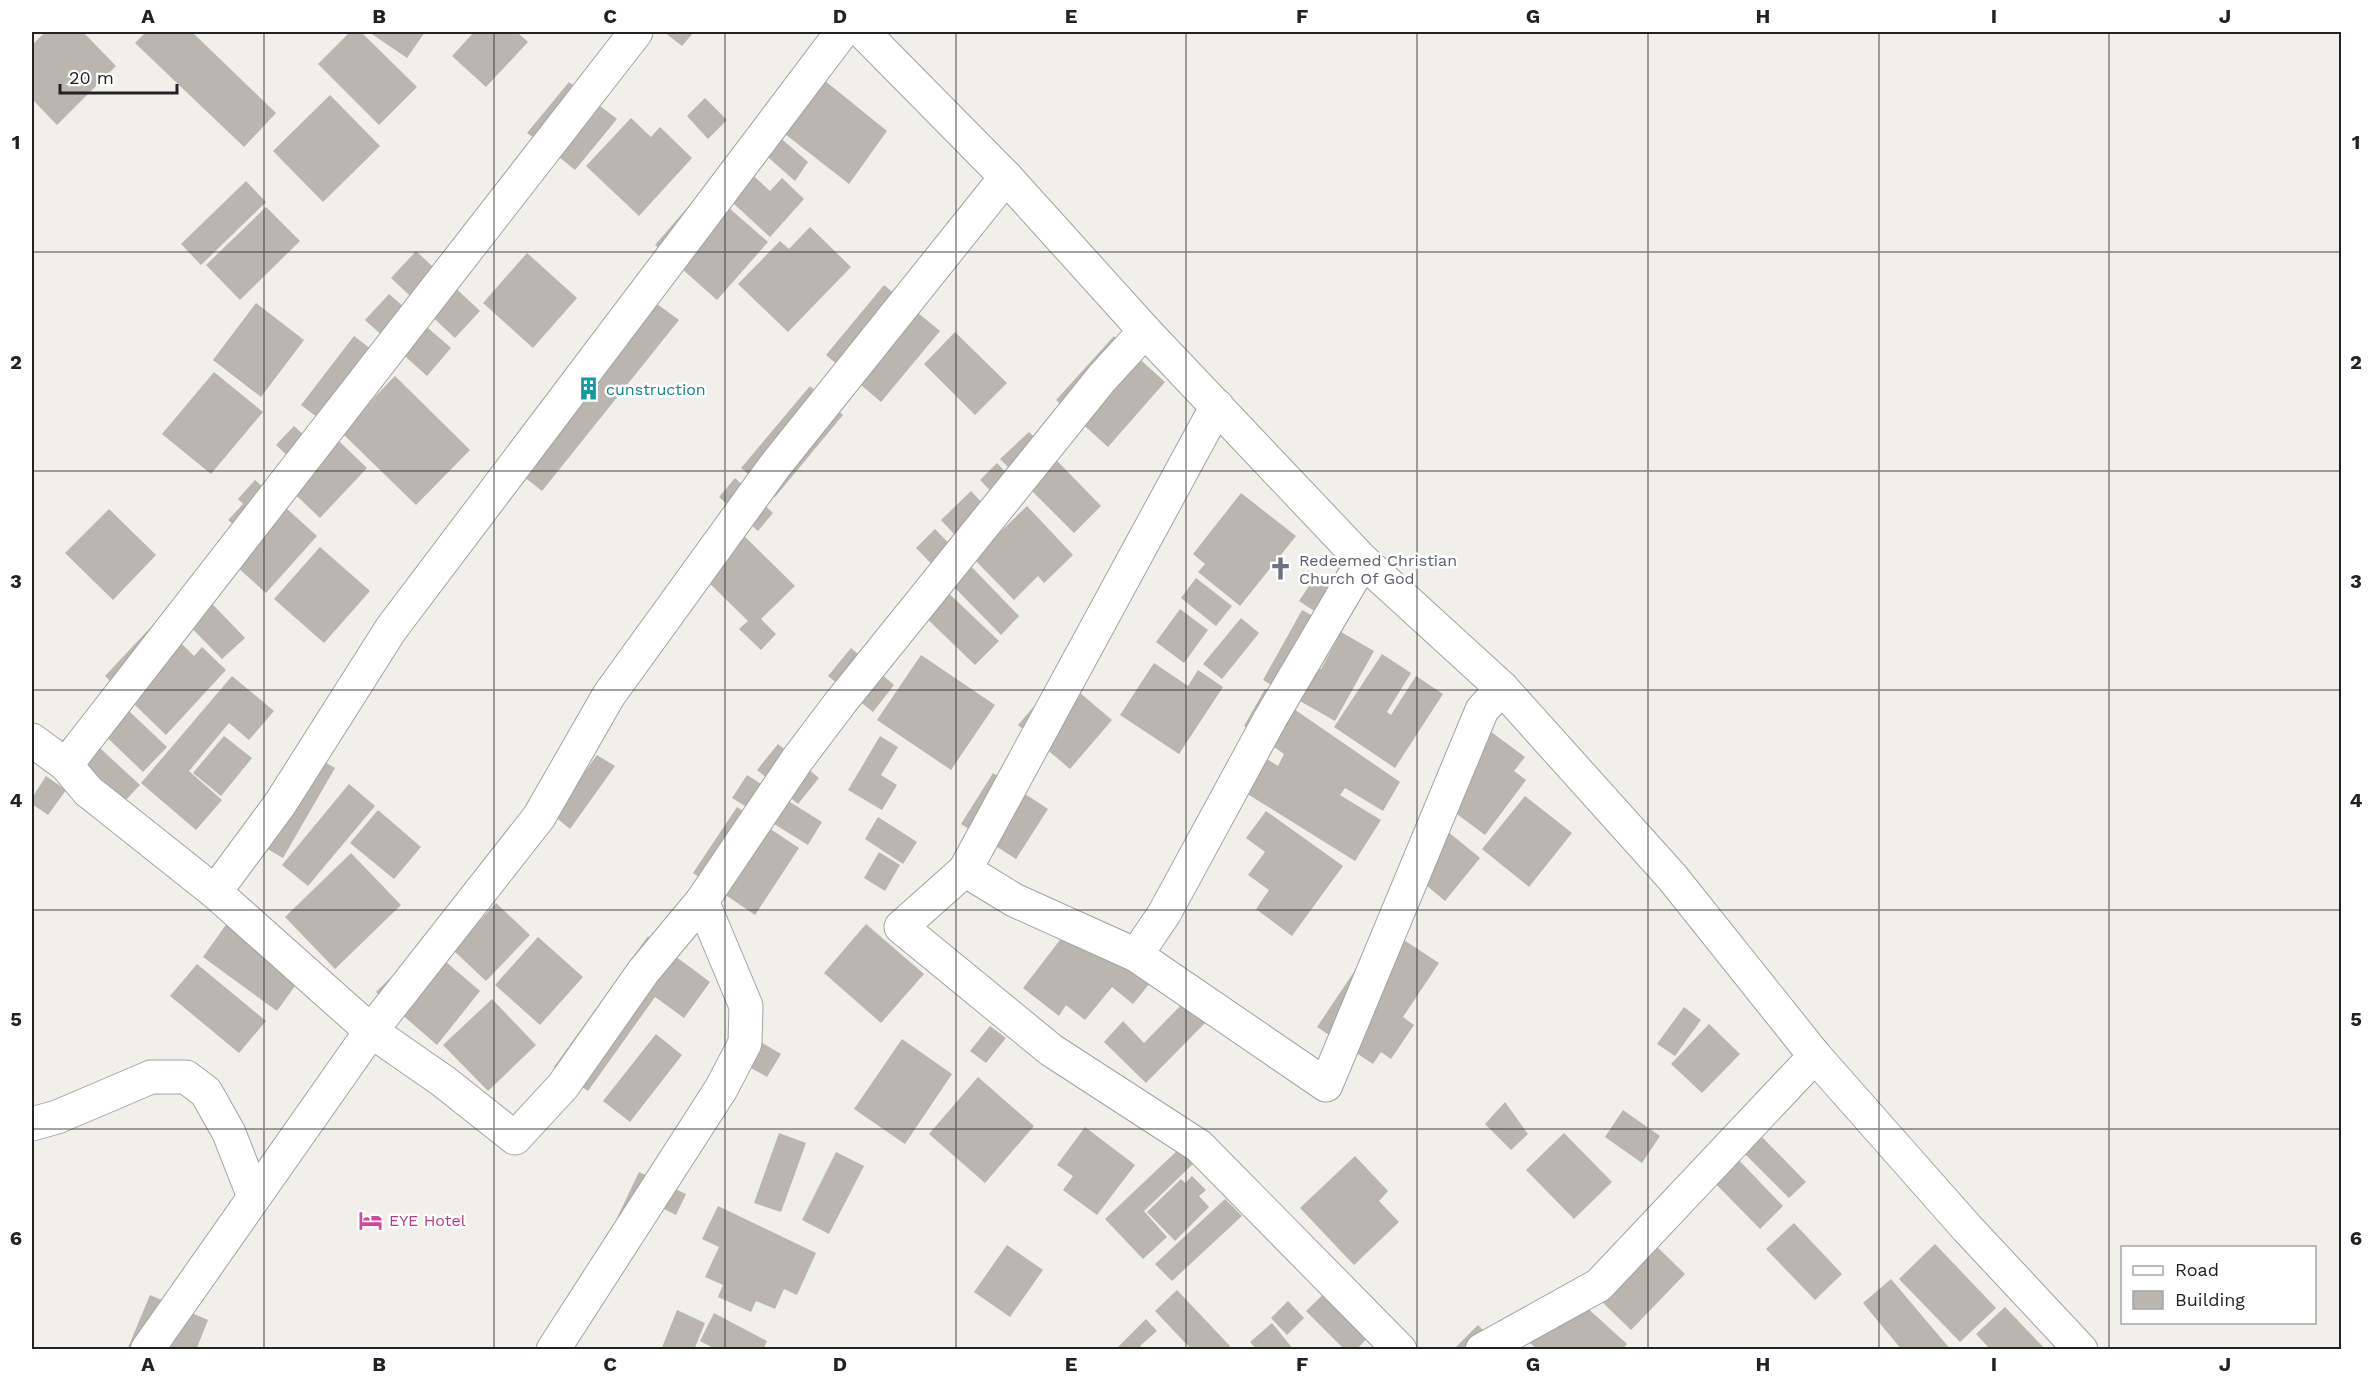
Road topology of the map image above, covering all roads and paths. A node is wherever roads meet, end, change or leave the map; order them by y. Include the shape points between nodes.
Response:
1 (636, 32) edge
2 (842, 32) edge
3 (863, 32) edge
4 (1006, 177) junction
5 (1145, 331) junction
6 (1217, 406) junction
7 (1364, 561) junction
8 (1502, 688) junction
9 (32, 740) edge
10 (66, 765) junction
11 (965, 870) junction
12 (215, 892) junction
13 (702, 901) junction
14 (1136, 955) junction
15 (371, 1031) junction
16 (1815, 1056) junction
17 (32, 1124) edge
18 (254, 1197) junction
19 (147, 1350) edge
20 (553, 1350) edge
21 (1400, 1350) edge
22 (1482, 1350) edge
23 (2081, 1350) edge

1 - 10 street
2 - 12 street via 391,629 280,804
3 - 4 street
4 - 5 street
4 - 15 street via 774,467 609,695 539,817
5 - 6 street
5 - 13 street via 1102,378 840,703
6 - 7 street
6 - 11 street
7 - 8 street
7 - 14 street via 1270,719 1164,914
8 - 14 street via 1482,710 1326,1085
8 - 16 street via 1672,877
9 - 10 street
10 - 12 street via 88,791
11 - 14 street via 1014,900
11 - 21 street via 901,927 1051,1050 1199,1146
12 - 15 street
13 - 15 street via 643,972 563,1086 515,1138
13 - 20 street via 746,1006 745,1043 721,1089
15 - 18 street
16 - 22 street via 1599,1285
16 - 23 street
17 - 18 street via 151,1077 186,1077 206,1092 229,1133
18 - 19 street

